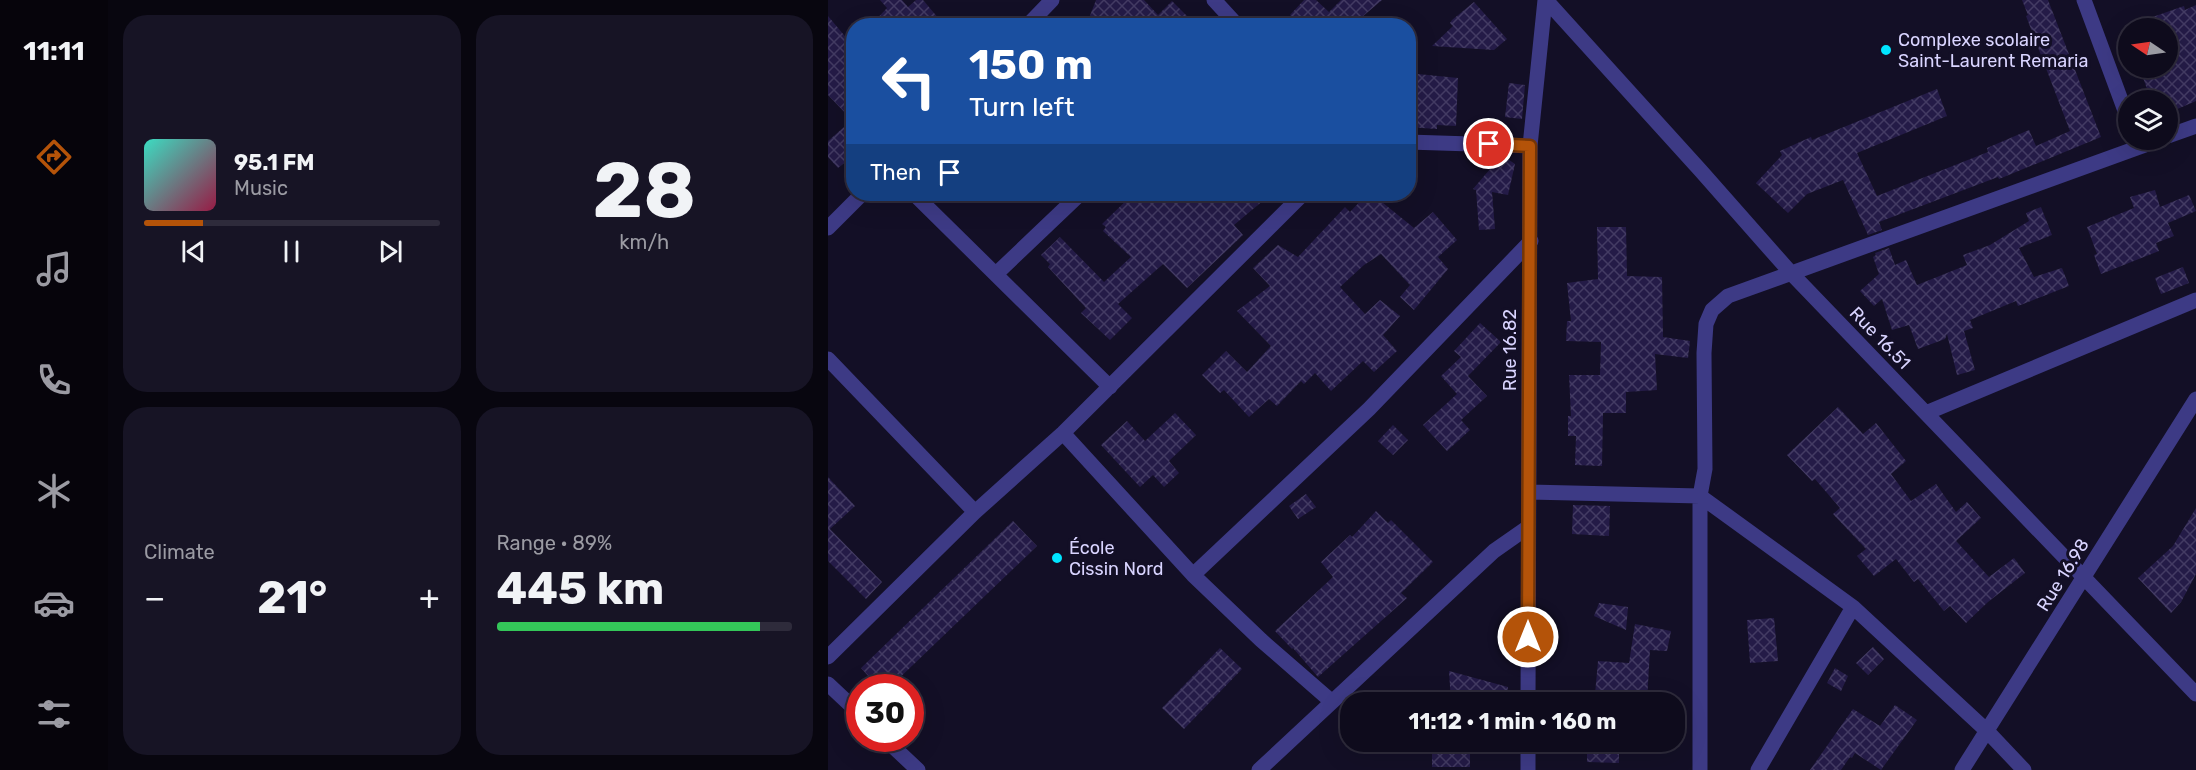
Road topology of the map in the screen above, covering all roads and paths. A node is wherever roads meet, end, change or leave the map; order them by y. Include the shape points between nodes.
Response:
1 (1052, 0) edge
2 (1214, 0) edge
3 (1545, 0) edge
4 (2084, 0) edge
5 (1035, 18) edge
6 (1231, 18) edge
7 (2118, 92) edge
8 (2196, 126) edge
9 (2178, 132) edge
10 (1416, 142) edge
11 (1530, 146) junction
12 (2119, 150) edge
13 (855, 201) edge
14 (921, 201) edge
15 (1073, 201) edge
16 (1296, 201) edge
17 (828, 228) edge
18 (1530, 241) junction
19 (1791, 273) junction
20 (996, 274) junction
21 (2196, 300) edge
22 (828, 359) edge
23 (1110, 387) junction
24 (2196, 399) edge
25 (1926, 414) junction
26 (1063, 433) junction
27 (1529, 492) junction
28 (1700, 496) junction
29 (975, 512) junction
30 (1527, 528) junction
31 (1193, 574) junction
32 (2084, 578) junction
33 (1853, 607) junction
34 (828, 657) edge
35 (828, 684) edge
36 (1528, 692) edge
37 (2196, 694) edge
38 (846, 701) edge
39 (1331, 701) junction
40 (1987, 731) junction
41 (899, 752) edge
42 (1528, 752) edge
43 (918, 770) edge
44 (1259, 770) edge
45 (1528, 770) edge
46 (1700, 770) edge
47 (1758, 770) edge
48 (1962, 770) edge
49 (2024, 770) edge

1 - 5 street
2 - 6 street
3 - 11 street, Rue 16.82
3 - 19 street, Rue 16.51
4 - 7 street
8 - 9 street
10 - 11 street
11 - 18 street, Rue 16.82
12 - 19 street
13 - 17 street
14 - 20 street
15 - 20 street
16 - 23 street
18 - 27 street, Rue 16.82
18 - 31 street via 1369,409
19 - 25 street, Rue 16.51
19 - 28 street via 1728,296 1712,310 1706,324 1705,469
20 - 23 street
21 - 25 street
22 - 29 street
23 - 26 street
24 - 32 street, Rue 16.98
25 - 32 street, Rue 16.51
26 - 29 street
26 - 31 street
27 - 28 street
27 - 30 street, Rue 16.82
28 - 33 street
28 - 46 street
29 - 34 street
30 - 36 street, Rue 16.82
30 - 39 street via 1494,550
31 - 39 street
32 - 37 street, Rue 16.51
32 - 40 street, Rue 16.98
33 - 40 street
33 - 47 street
35 - 38 street
39 - 44 street
40 - 48 street, Rue 16.98
40 - 49 street
41 - 43 street
42 - 45 street

